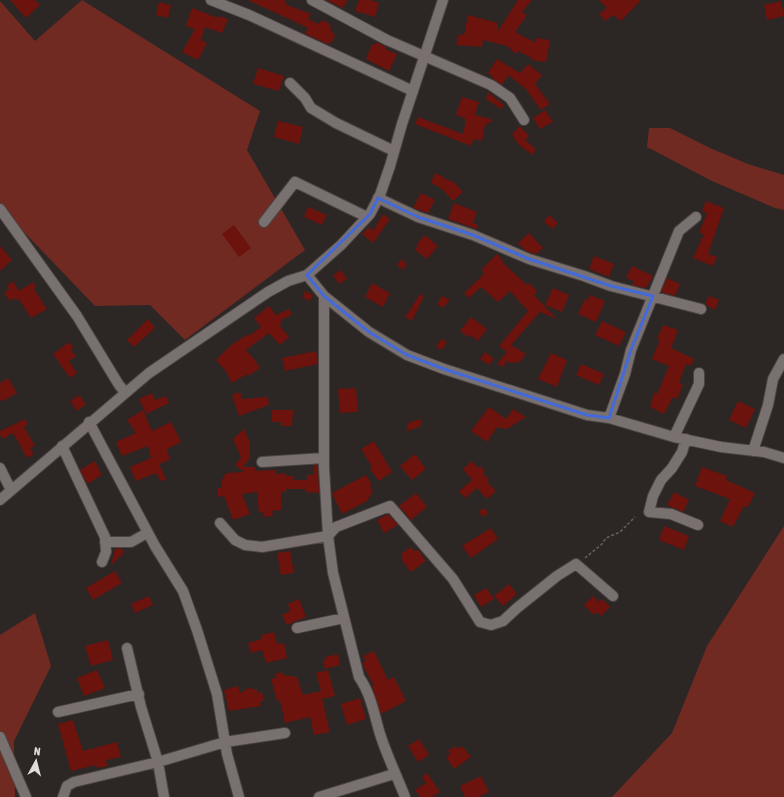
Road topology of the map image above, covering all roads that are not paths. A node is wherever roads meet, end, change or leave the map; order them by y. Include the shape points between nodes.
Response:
1 (212, 0) edge
2 (312, 0) edge
3 (443, 0) edge
4 (425, 57) junction
5 (290, 83) dead end
6 (413, 91) junction
7 (524, 120) dead end
8 (394, 151) junction
9 (378, 198) junction
10 (0, 209) edge
11 (367, 217) junction
12 (696, 217) dead end
13 (264, 222) dead end
14 (307, 275) junction
15 (324, 296) junction
16 (653, 296) junction
17 (701, 309) dead end
18 (784, 359) edge
19 (699, 373) dead end
20 (125, 392) junction
21 (610, 418) junction
22 (89, 422) junction
23 (674, 438) junction
24 (686, 439) junction
25 (62, 446) junction
26 (753, 451) junction
27 (324, 458) junction
28 (784, 458) edge
29 (262, 462) dead end
30 (0, 468) edge
31 (11, 490) junction
32 (0, 500) edge
33 (220, 523) dead end
34 (698, 525) dead end
35 (147, 533) junction
36 (328, 536) junction
37 (105, 542) junction
38 (102, 562) dead end
39 (613, 596) dead end
40 (344, 618) junction
41 (296, 628) dead end
42 (127, 648) dead end
43 (139, 694) junction
44 (58, 712) dead end
45 (285, 733) dead end
46 (0, 737) edge
47 (225, 742) junction
48 (158, 762) junction
49 (394, 774) junction
50 (26, 797) edge
51 (63, 797) edge
52 (164, 797) edge
53 (239, 797) edge
54 (318, 797) edge
55 (405, 797) edge

1 - 6 street
2 - 4 street
3 - 4 street
4 - 6 street
4 - 7 street via 510,98
5 - 8 street via 311,108
6 - 8 street
8 - 9 street
9 - 11 street
9 - 16 street via 418,217 473,235 529,259 611,286
10 - 20 street via 77,316
11 - 13 street via 295,182
11 - 14 street via 341,245
12 - 16 street via 678,231
14 - 15 street
14 - 20 street via 288,281 268,292
15 - 21 street via 369,332 407,355 587,415
15 - 27 street
16 - 17 street via 670,303
16 - 21 street via 631,350
18 - 26 street via 773,379 768,405
19 - 23 street via 699,384
20 - 22 street
21 - 23 street
22 - 25 street
22 - 35 street
23 - 24 street
24 - 26 street
24 - 34 street via 682,452 661,480 649,512 670,514
25 - 31 street
25 - 37 street via 105,537
26 - 28 street
27 - 29 street
27 - 36 street
30 - 31 street
31 - 32 street
33 - 36 street via 235,540 245,545 262,547
35 - 37 street via 131,542
35 - 47 street via 183,591 216,694
36 - 39 street via 336,527 390,506 453,579 480,622 491,625 503,621 522,603 576,564
36 - 40 street via 333,573
37 - 38 street via 106,552
40 - 41 street
40 - 49 street via 359,677 368,689
42 - 43 street
43 - 44 street
43 - 48 street
45 - 47 street
46 - 50 street
47 - 48 street
47 - 53 street
48 - 51 street via 74,782 67,786
48 - 52 street
49 - 54 street
49 - 55 street

